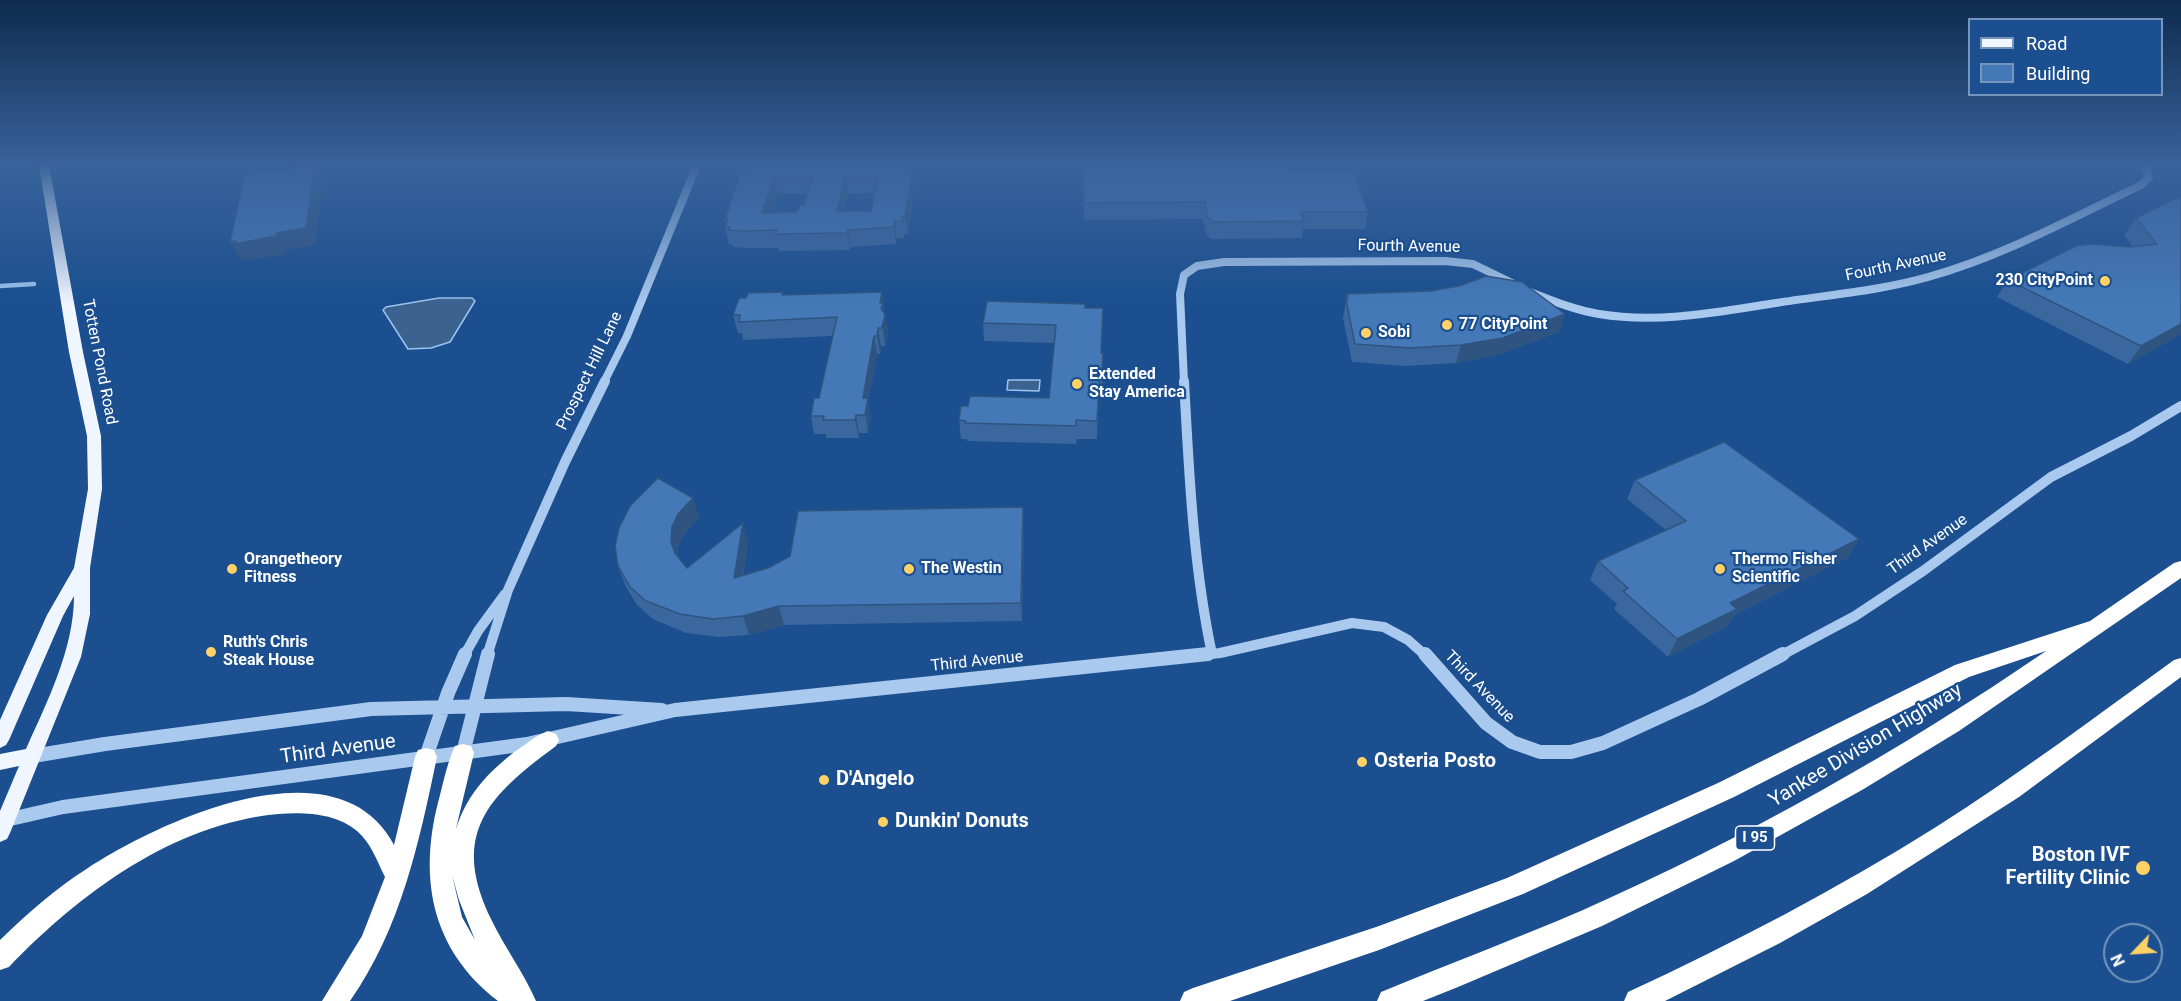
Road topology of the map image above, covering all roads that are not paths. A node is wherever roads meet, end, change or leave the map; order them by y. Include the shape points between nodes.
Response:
1 (52, 212) edge
2 (678, 212) edge
3 (2084, 212) edge
4 (2181, 406) edge
5 (82, 568) junction
6 (2181, 568) edge
7 (508, 591) junction
8 (2095, 627) junction
9 (1212, 654) junction
10 (2181, 666) edge
11 (474, 705) junction
12 (443, 706) junction
13 (675, 710) junction
14 (0, 740) edge
15 (548, 740) junction
16 (463, 753) junction
17 (33, 756) junction
18 (426, 758) junction
19 (0, 762) edge
20 (2, 825) edge
21 (396, 876) junction
22 (0, 958) edge
23 (335, 1001) edge
24 (521, 1001) edge
25 (1193, 1001) edge
26 (1390, 1001) edge
27 (1637, 1001) edge

1 - 5 main road, Totten Pond Road via 95,449 94,503
2 - 7 street, Prospect Hill Lane via 627,336 569,451
3 - 9 street, Fourth Avenue via 1948,272 1857,291 1678,318 1624,319 1576,308 1536,295 1473,264 1224,262 1192,268 1184,275 1180,294 1187,440 1204,617
4 - 9 street, Third Avenue via 2051,477 1855,616 1699,699 1581,750 1540,752 1502,736 1479,716 1421,650 1402,635 1379,626 1338,625
5 - 14 main road, Totten Pond Road via 55,615
5 - 17 main road, Totten Pond Road via 84,594 78,634
6 - 8 highway, Yankee Division Highway / I 95
7 - 11 street, Prospect Hill Lane
7 - 12 street, Prospect Hill Lane via 478,630
8 - 25 highway via 1962,670 1737,784 1515,886 1379,938
8 - 26 highway, Yankee Division Highway / I 95 via 1917,746 1778,826 1591,918
9 - 13 street, Third Avenue
10 - 27 highway via 2042,769 1927,845 1796,921
11 - 12 street, Third Avenue
11 - 13 street, Third Avenue via 566,704
11 - 16 street, Prospect Hill Lane
12 - 17 street, Third Avenue via 361,709
12 - 18 street, Prospect Hill Lane
13 - 15 street, Third Avenue
15 - 16 street, Third Avenue
15 - 24 highway via 484,794 472,814 464,844 472,909
16 - 18 street, Third Avenue
16 - 24 highway via 440,856 445,905 466,950 494,981
17 - 19 main road
17 - 20 main road, Totten Pond Road
18 - 20 street, Third Avenue via 63,807
18 - 21 highway
21 - 22 highway via 375,834 359,819 314,804 252,808 178,831 110,867 57,905
21 - 23 highway via 374,941

